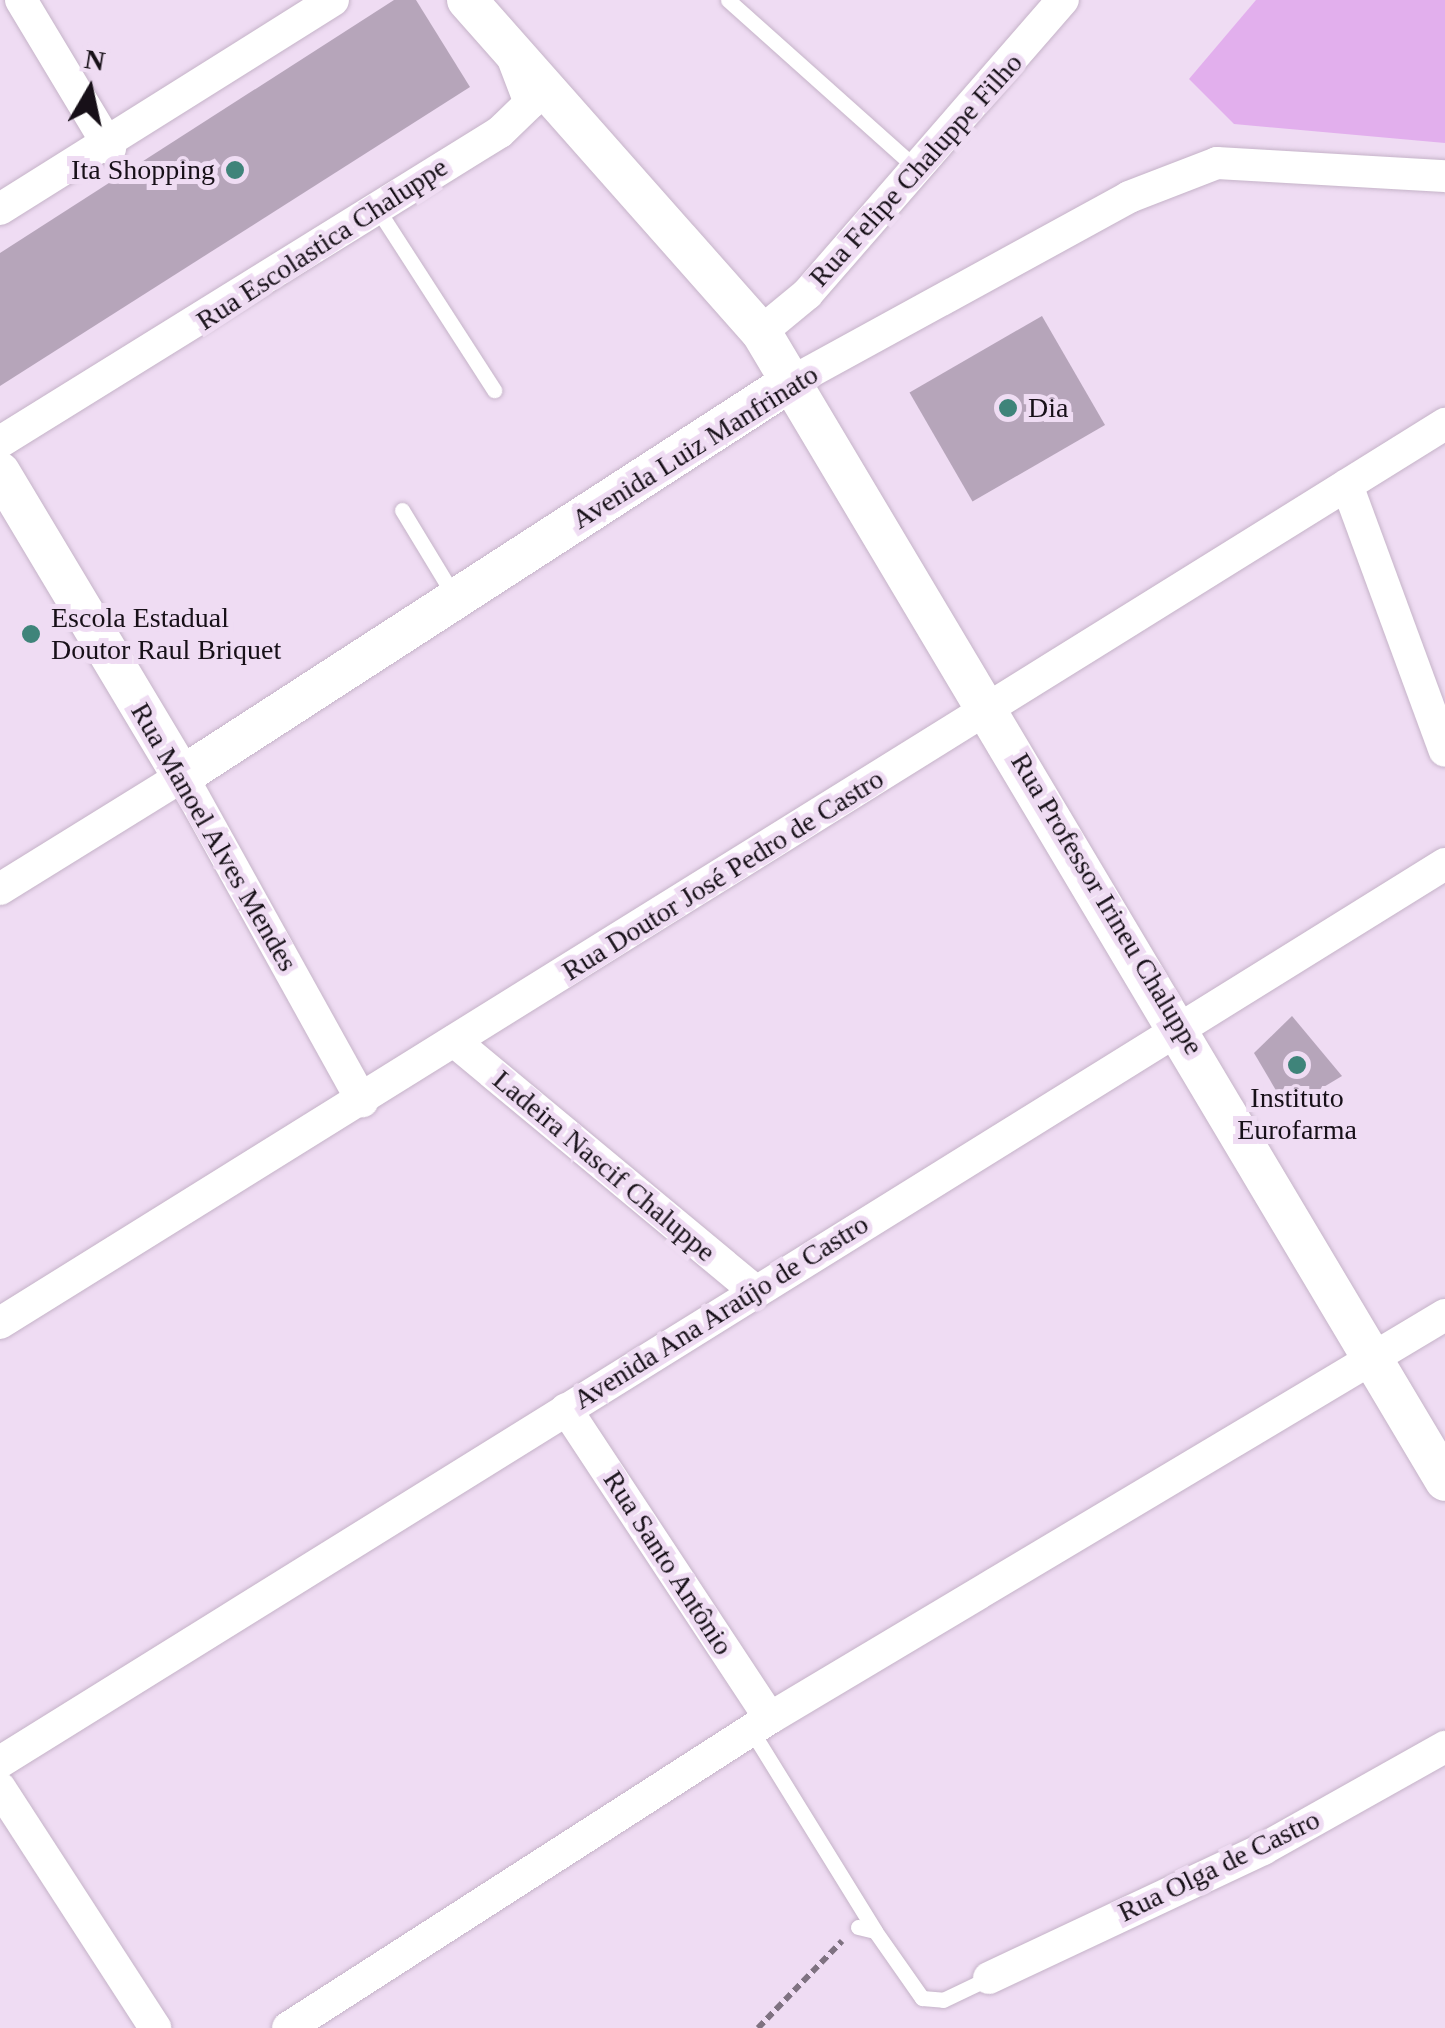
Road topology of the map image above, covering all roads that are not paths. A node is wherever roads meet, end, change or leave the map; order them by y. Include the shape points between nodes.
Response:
1 (21, 0) edge
2 (333, 0) edge
3 (467, 0) edge
4 (1063, 0) edge
5 (734, 2) edge
6 (508, 40) junction
7 (110, 148) junction
8 (918, 170) junction
9 (1445, 176) edge
10 (0, 209) edge
11 (380, 213) junction
12 (760, 332) junction
13 (786, 386) junction
14 (494, 390) dead end
15 (1445, 424) edge
16 (0, 442) edge
17 (0, 472) edge
18 (1347, 484) junction
19 (402, 510) dead end
20 (454, 596) junction
21 (990, 709) junction
22 (1445, 751) edge
23 (182, 776) junction
24 (1445, 864) edge
25 (0, 889) edge
26 (1181, 1027) junction
27 (454, 1041) junction
28 (362, 1101) junction
29 (754, 1290) junction
30 (1445, 1314) edge
31 (0, 1323) edge
32 (1373, 1358) junction
33 (566, 1409) junction
34 (1445, 1481) edge
35 (761, 1724) junction
36 (1445, 1747) edge
37 (0, 1762) edge
38 (0, 1788) edge
39 (858, 1927) road end
40 (875, 1931) junction
41 (989, 1978) joint
42 (155, 2028) edge
43 (288, 2028) edge

1 - 7 street
2 - 7 street
3 - 6 street, Rua Professor Irineu Chaluppe
4 - 8 street, Rua Felipe Chaluppe Filho
5 - 8 lane
6 - 11 street, Rua Escolastica Chaluppe via 530,103
6 - 12 street, Rua Professor Irineu Chaluppe
7 - 10 street
8 - 12 street, Rua Felipe Chaluppe Filho
9 - 13 street, Avenida Luiz Manfrinato via 1216,163 1129,197
11 - 14 lane
11 - 16 street, Rua Escolastica Chaluppe
12 - 13 street, Rua Professor Irineu Chaluppe
13 - 20 street, Avenida Luiz Manfrinato
13 - 21 street, Rua Professor Irineu Chaluppe
15 - 18 street, Rua Doutor José Pedro de Castro
17 - 23 street, Rua Manoel Alves Mendes
18 - 21 street, Rua Doutor José Pedro de Castro
18 - 22 street
19 - 20 lane
20 - 23 street, Avenida Luiz Manfrinato
21 - 26 street, Rua Professor Irineu Chaluppe
21 - 27 street, Rua Doutor José Pedro de Castro
23 - 25 street, Avenida Luiz Manfrinato
23 - 28 street, Rua Manoel Alves Mendes
24 - 26 street, Avenida Ana Araújo de Castro
26 - 29 street, Avenida Ana Araújo de Castro
26 - 32 street, Rua Professor Irineu Chaluppe
27 - 28 street, Rua Doutor José Pedro de Castro
27 - 29 street, Ladeira Nascif Chaluppe
28 - 31 street, Rua Doutor José Pedro de Castro
29 - 33 street, Avenida Ana Araújo de Castro
30 - 32 street
32 - 34 street, Rua Professor Irineu Chaluppe
32 - 35 street
33 - 35 street, Rua Santo Antônio
33 - 37 street, Avenida Ana Araújo de Castro
35 - 40 lane
35 - 43 street
36 - 41 street, Rua Olga de Castro via 1263,1848
38 - 42 street
39 - 40 lane
40 - 41 lane via 922,1998 943,2000

